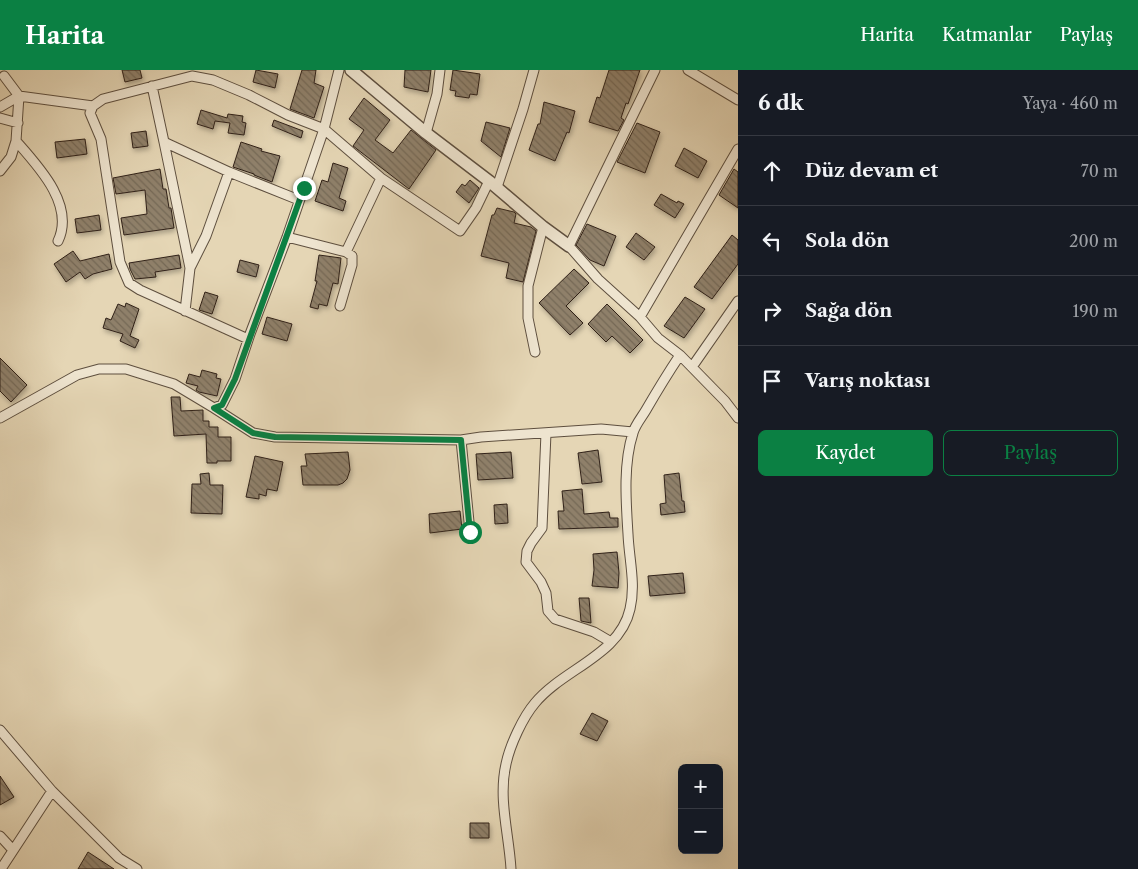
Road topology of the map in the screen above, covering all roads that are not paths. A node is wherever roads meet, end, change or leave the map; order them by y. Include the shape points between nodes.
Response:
1 (339, 70) edge
2 (351, 70) edge
3 (440, 70) edge
4 (534, 70) edge
5 (655, 70) edge
6 (688, 70) edge
7 (5, 75) edge
8 (152, 86) junction
9 (19, 96) junction
10 (738, 100) edge
11 (93, 106) junction
12 (0, 107) edge
13 (0, 118) edge
14 (18, 122) junction
15 (324, 130) junction
16 (426, 133) junction
17 (16, 142) junction
18 (164, 142) junction
19 (738, 150) edge
20 (0, 171) edge
21 (229, 172) junction
22 (381, 178) junction
23 (493, 184) junction
24 (299, 200) junction
25 (543, 227) junction
26 (287, 237) junction
27 (58, 241) dead end
28 (569, 246) junction
29 (346, 252) junction
30 (190, 268) junction
31 (738, 302) edge
32 (340, 306) dead end
33 (185, 311) junction
34 (640, 317) junction
35 (248, 339) junction
36 (535, 352) dead end
37 (680, 355) junction
38 (692, 367) junction
39 (0, 405) edge
40 (214, 408) junction
41 (4, 415) edge
42 (738, 418) edge
43 (633, 432) junction
44 (546, 433) junction
45 (461, 440) junction
46 (470, 532) dead end
47 (611, 642) junction
48 (0, 730) edge
49 (52, 791) junction
50 (0, 836) edge
51 (13, 850) junction
52 (2, 869) edge
53 (137, 869) edge
54 (511, 869) edge

1 - 15 street
2 - 16 street
3 - 16 street
4 - 23 street via 523,109
5 - 28 street
6 - 10 street
7 - 9 street
8 - 11 street via 103,99
8 - 15 street via 192,76 213,80
8 - 18 street
9 - 11 street
9 - 12 street
9 - 14 street
11 - 33 street via 90,112 100,139 120,262 129,283
13 - 14 street
14 - 17 street
15 - 22 street
15 - 24 street
16 - 23 street
17 - 20 street via 11,157
17 - 27 street via 55,191 62,232
18 - 21 street
18 - 30 street
19 - 34 street
21 - 24 street
21 - 30 street via 206,236
22 - 23 street via 460,231
22 - 29 street
23 - 25 street
24 - 26 street
25 - 28 street
25 - 36 street via 528,286 528,318
26 - 29 street
26 - 35 street
28 - 34 street via 598,279
29 - 32 street via 352,256 352,265
30 - 33 street
31 - 38 street
33 - 35 street
34 - 37 street via 658,338
35 - 40 street via 235,379 222,405
37 - 38 street
37 - 43 street
38 - 42 street
39 - 41 street
40 - 41 street via 174,384 126,369 99,369 76,375
40 - 45 street via 253,433 275,437
43 - 44 street via 601,429
43 - 47 street via 627,464 627,496 633,584 630,610 622,630
44 - 45 street
44 - 47 street via 542,528 531,542 526,562 541,582 548,611 555,618
45 - 46 street
47 - 54 street via 535,703 517,732 506,764 503,796
48 - 49 street
49 - 51 street
49 - 53 street via 120,858
50 - 51 street
51 - 52 street

